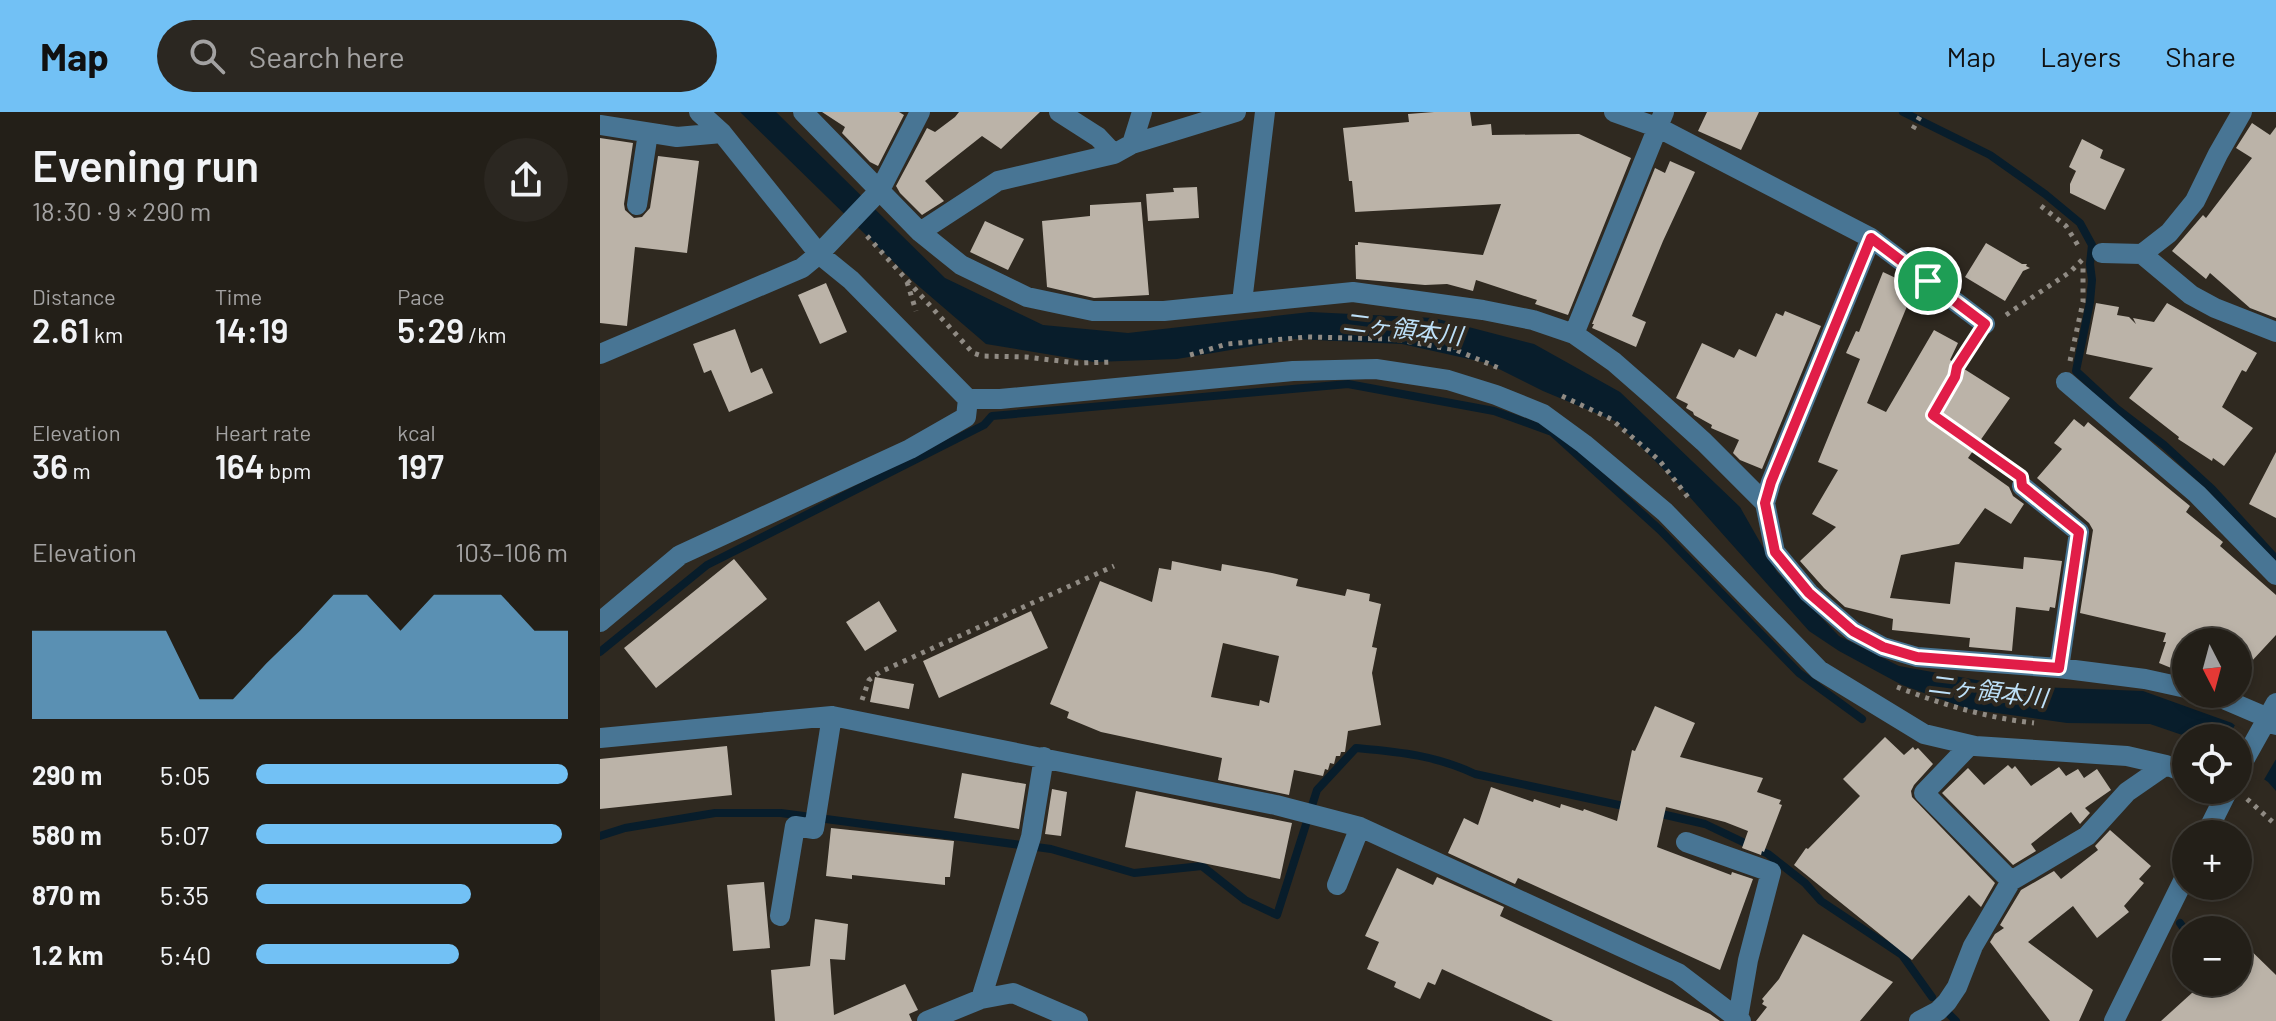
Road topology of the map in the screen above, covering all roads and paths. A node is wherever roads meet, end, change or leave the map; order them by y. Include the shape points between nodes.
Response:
1 (699, 112) edge
2 (803, 112) edge
3 (920, 112) edge
4 (1059, 112) edge
5 (1142, 112) edge
6 (1236, 112) edge
7 (1265, 112) edge
8 (1614, 112) edge
9 (2242, 112) edge
10 (1922, 113) edge
11 (1662, 120) edge
12 (600, 125) edge
13 (1913, 129) dead end
14 (648, 133) junction
15 (722, 133) junction
16 (1123, 149) junction
17 (877, 194) junction
18 (637, 205) dead end
19 (2041, 206) dead end
20 (920, 232) junction
21 (867, 235) dead end
22 (1871, 238) junction
23 (825, 247) junction
24 (2142, 254) junction
25 (2092, 256) junction
26 (1242, 302) junction
27 (1985, 324) junction
28 (2276, 332) edge
29 (1574, 334) junction
30 (600, 354) edge
31 (1177, 356) dead end
32 (1121, 361) dead end
33 (1506, 371) dead end
34 (2066, 382) joint
35 (1558, 394) dead end
36 (968, 399) junction
37 (2022, 486) joint
38 (1765, 503) junction
39 (1694, 505) dead end
40 (1114, 566) dead end
41 (2276, 575) edge
42 (600, 622) edge
43 (2059, 668) junction
44 (1887, 683) dead end
45 (2172, 685) edge
46 (2244, 708) edge
47 (832, 716) junction
48 (2270, 719) edge
49 (858, 720) junction
50 (2046, 725) dead end
51 (600, 738) edge
52 (1972, 746) junction
53 (2252, 748) edge
54 (1044, 757) junction
55 (2166, 765) junction
56 (2172, 767) edge
57 (2245, 804) edge
58 (2276, 825) edge
59 (1360, 827) junction
60 (1686, 842) dead end
61 (2011, 881) junction
62 (1337, 885) dead end
63 (2176, 900) edge
64 (780, 916) dead end
65 (981, 999) junction
66 (2117, 1019) edge
67 (1740, 1020) edge
68 (927, 1021) edge
69 (1078, 1021) edge
70 (1919, 1021) edge

1 - 15 street
2 - 17 street
3 - 17 street
4 - 16 street
5 - 16 street
6 - 16 street
7 - 26 street
8 - 11 street
9 - 24 street via 2195,201 2169,233
10 - 13 path
11 - 22 street
11 - 29 street
12 - 14 street
14 - 15 street
14 - 18 street
15 - 23 street
16 - 20 street via 998,181
17 - 20 street
17 - 23 street
19 - 25 path
20 - 26 street via 961,265 1027,297 1093,311 1164,311
21 - 32 path via 973,353 1077,363
22 - 27 street
22 - 38 street
23 - 30 street via 802,268
23 - 36 street
24 - 25 street
24 - 28 street via 2191,295
25 - 27 path via 2014,311
25 - 34 path
26 - 29 street via 1353,292 1483,310
27 - 37 path via 1933,415 2021,477
29 - 38 street via 1654,397
31 - 33 path via 1227,344 1308,337 1393,339 1456,350
34 - 41 street via 2197,494
35 - 39 path via 1611,419 1659,460
36 - 42 street via 966,417 910,449 680,555
36 - 52 street via 1293,371 1376,369 1448,380 1496,395 1543,414 1665,512 1819,670 1924,734
37 - 43 street via 2079,532
38 - 43 street via 1775,552 1809,593 1853,631 1917,657
40 - 49 path via 880,672 869,680
43 - 45 street
44 - 50 path via 1940,704
46 - 48 street
47 - 49 street
47 - 51 street
47 - 64 street via 814,829 795,826
48 - 53 street
49 - 54 street
52 - 55 street via 2127,756
52 - 61 street via 1924,793
54 - 59 street
54 - 65 street via 1031,837
55 - 56 street
55 - 61 street via 2127,792 2087,836
57 - 58 path
59 - 62 street
59 - 67 street via 1678,973
60 - 67 street via 1771,872 1748,960
61 - 70 street via 1973,946 1957,987 1938,1011
63 - 66 street via 2154,958
65 - 68 street
65 - 69 street via 1013,993

